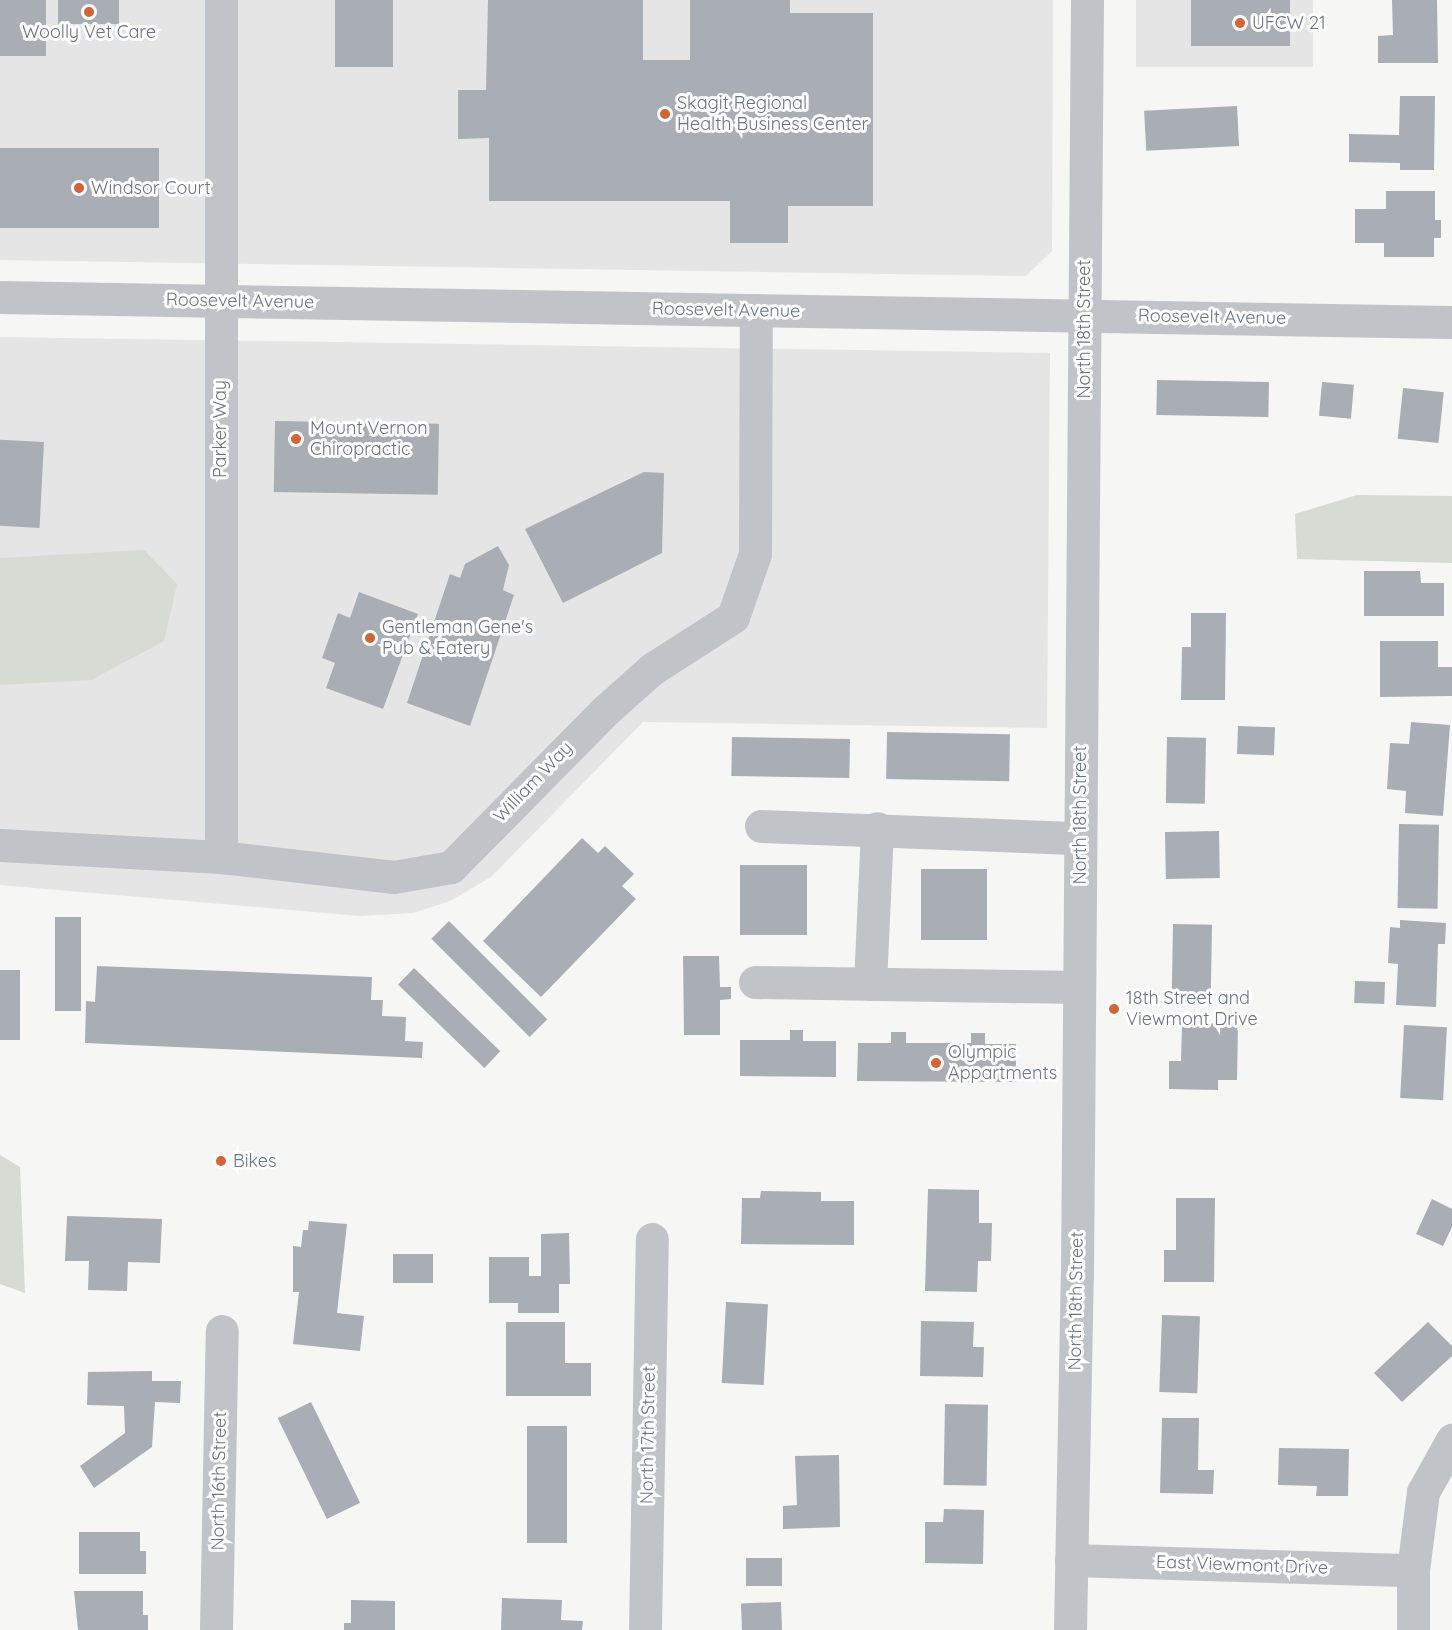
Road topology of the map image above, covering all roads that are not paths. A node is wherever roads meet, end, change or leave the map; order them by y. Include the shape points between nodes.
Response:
1 (221, 0) edge
2 (1087, 0) edge
3 (0, 297) edge
4 (220, 302) junction
5 (756, 310) junction
6 (1084, 314) junction
7 (1452, 322) edge
8 (761, 826) dead end
9 (877, 828) junction
10 (1080, 838) junction
11 (0, 845) edge
12 (220, 857) junction
13 (755, 982) dead end
14 (870, 984) junction
15 (1079, 987) junction
16 (652, 1239) dead end
17 (222, 1331) dead end
18 (1452, 1440) edge
19 (1071, 1560) junction
20 (1413, 1570) junction
21 (216, 1630) edge
22 (645, 1630) edge
23 (1070, 1630) edge
24 (1413, 1630) edge

1 - 4 street, Parker Way
2 - 6 street, North 18th Street
3 - 4 street, Roosevelt Avenue
4 - 5 street, Roosevelt Avenue
4 - 12 street, Parker Way
5 - 6 street, Roosevelt Avenue
5 - 12 street, William Way via 755,554 734,617 652,669 573,739 451,867 394,877
6 - 7 street, Roosevelt Avenue
6 - 10 street, North 18th Street
8 - 9 street
9 - 10 street
9 - 14 street
10 - 15 street, North 18th Street
11 - 12 street, William Way
13 - 14 street
14 - 15 street
15 - 19 street, North 18th Street
16 - 22 street, North 17th Street
17 - 21 street, North 16th Street
18 - 20 street via 1423,1492
19 - 20 street, East Viewmont Drive
19 - 23 street, North 18th Street
20 - 24 street

